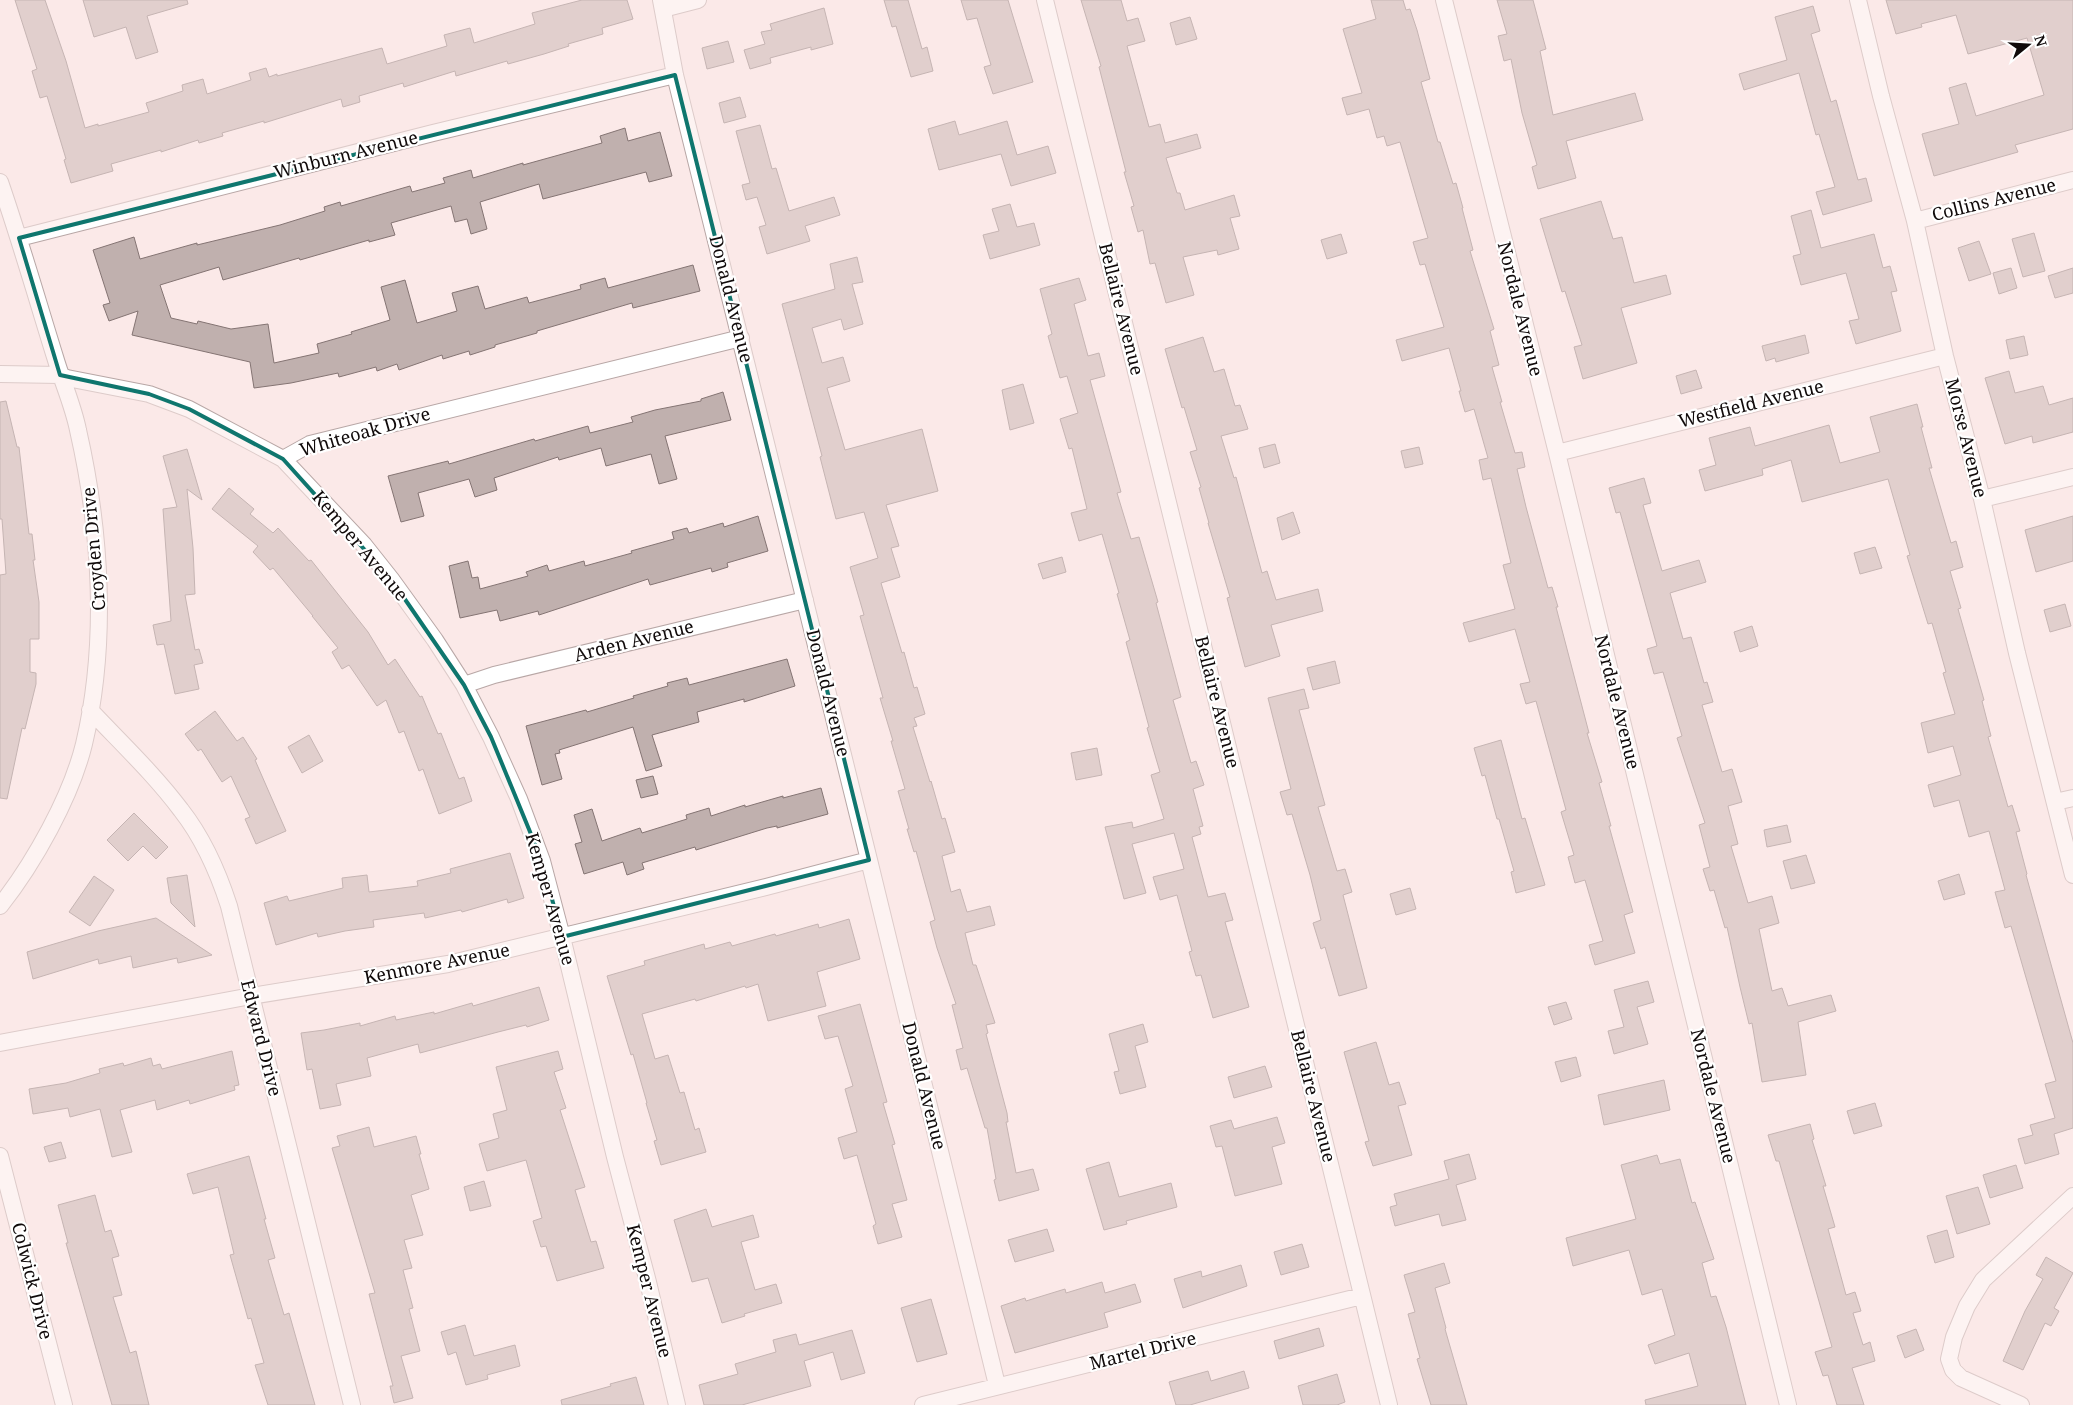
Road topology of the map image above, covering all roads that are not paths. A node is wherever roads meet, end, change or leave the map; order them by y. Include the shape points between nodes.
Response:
1 (698, 0) edge
2 (1045, 0) edge
3 (1444, 0) edge
4 (1858, 0) edge
5 (662, 5) edge
6 (675, 75) junction
7 (2073, 180) edge
8 (0, 182) edge
9 (1915, 221) junction
10 (19, 238) junction
11 (741, 338) junction
12 (1945, 356) junction
13 (0, 374) edge
14 (60, 375) junction
15 (1557, 453) junction
16 (283, 459) junction
17 (2073, 477) edge
18 (1982, 499) junction
19 (805, 600) junction
20 (464, 685) junction
21 (90, 710) junction
22 (2073, 798) edge
23 (2055, 802) junction
24 (869, 860) junction
25 (2073, 876) edge
26 (0, 906) edge
27 (562, 937) junction
28 (251, 996) junction
29 (0, 1043) edge
30 (0, 1156) edge
31 (2073, 1196) edge
32 (1362, 1296) junction
33 (997, 1385) junction
34 (64, 1405) edge
35 (352, 1405) edge
36 (677, 1405) edge
37 (922, 1405) edge
38 (1389, 1405) edge
39 (1788, 1405) edge
40 (2021, 1405) edge

1 - 5 street
2 - 32 street, Bellaire Avenue
3 - 15 street, Nordale Avenue
4 - 9 street, Morse Avenue
5 - 6 street, Donald Avenue
6 - 10 street, Winburn Avenue
6 - 11 street, Donald Avenue
7 - 9 street, Collins Avenue
8 - 10 street, Croyden Drive
9 - 12 street, Morse Avenue
10 - 14 street, Croyden Drive
11 - 16 street, Whiteoak Drive via 310,444
11 - 19 street, Donald Avenue
12 - 15 street, Westfield Avenue
12 - 18 street, Morse Avenue
13 - 14 street, Whiteoak Drive
14 - 16 street, Whiteoak Drive via 149,394 189,409
14 - 21 street, Croyden Drive via 78,428 97,549 99,626
15 - 39 street, Nordale Avenue
16 - 20 street, Kemper Avenue via 370,552 430,632
17 - 18 street
18 - 23 street, Morse Avenue
19 - 20 street, Arden Avenue
19 - 24 street, Donald Avenue
20 - 27 street, Kemper Avenue via 519,799 542,861
21 - 26 street, Croyden Drive via 84,745 70,786 45,836
21 - 28 street, Edward Drive via 154,776 203,844 229,906
22 - 23 street
23 - 25 street, Morse Avenue
24 - 27 street, Kenmore Avenue
24 - 33 street, Donald Avenue
27 - 28 street, Kenmore Avenue via 448,964
27 - 36 street, Kemper Avenue
28 - 29 street, Kenmore Avenue
28 - 35 street, Edward Drive
30 - 34 street, Colwick Drive
31 - 40 street via 1983,1280 1967,1306 1950,1352 1953,1370 1961,1378
32 - 33 street, Martel Drive
32 - 38 street, Bellaire Avenue
33 - 37 street, Martel Drive

